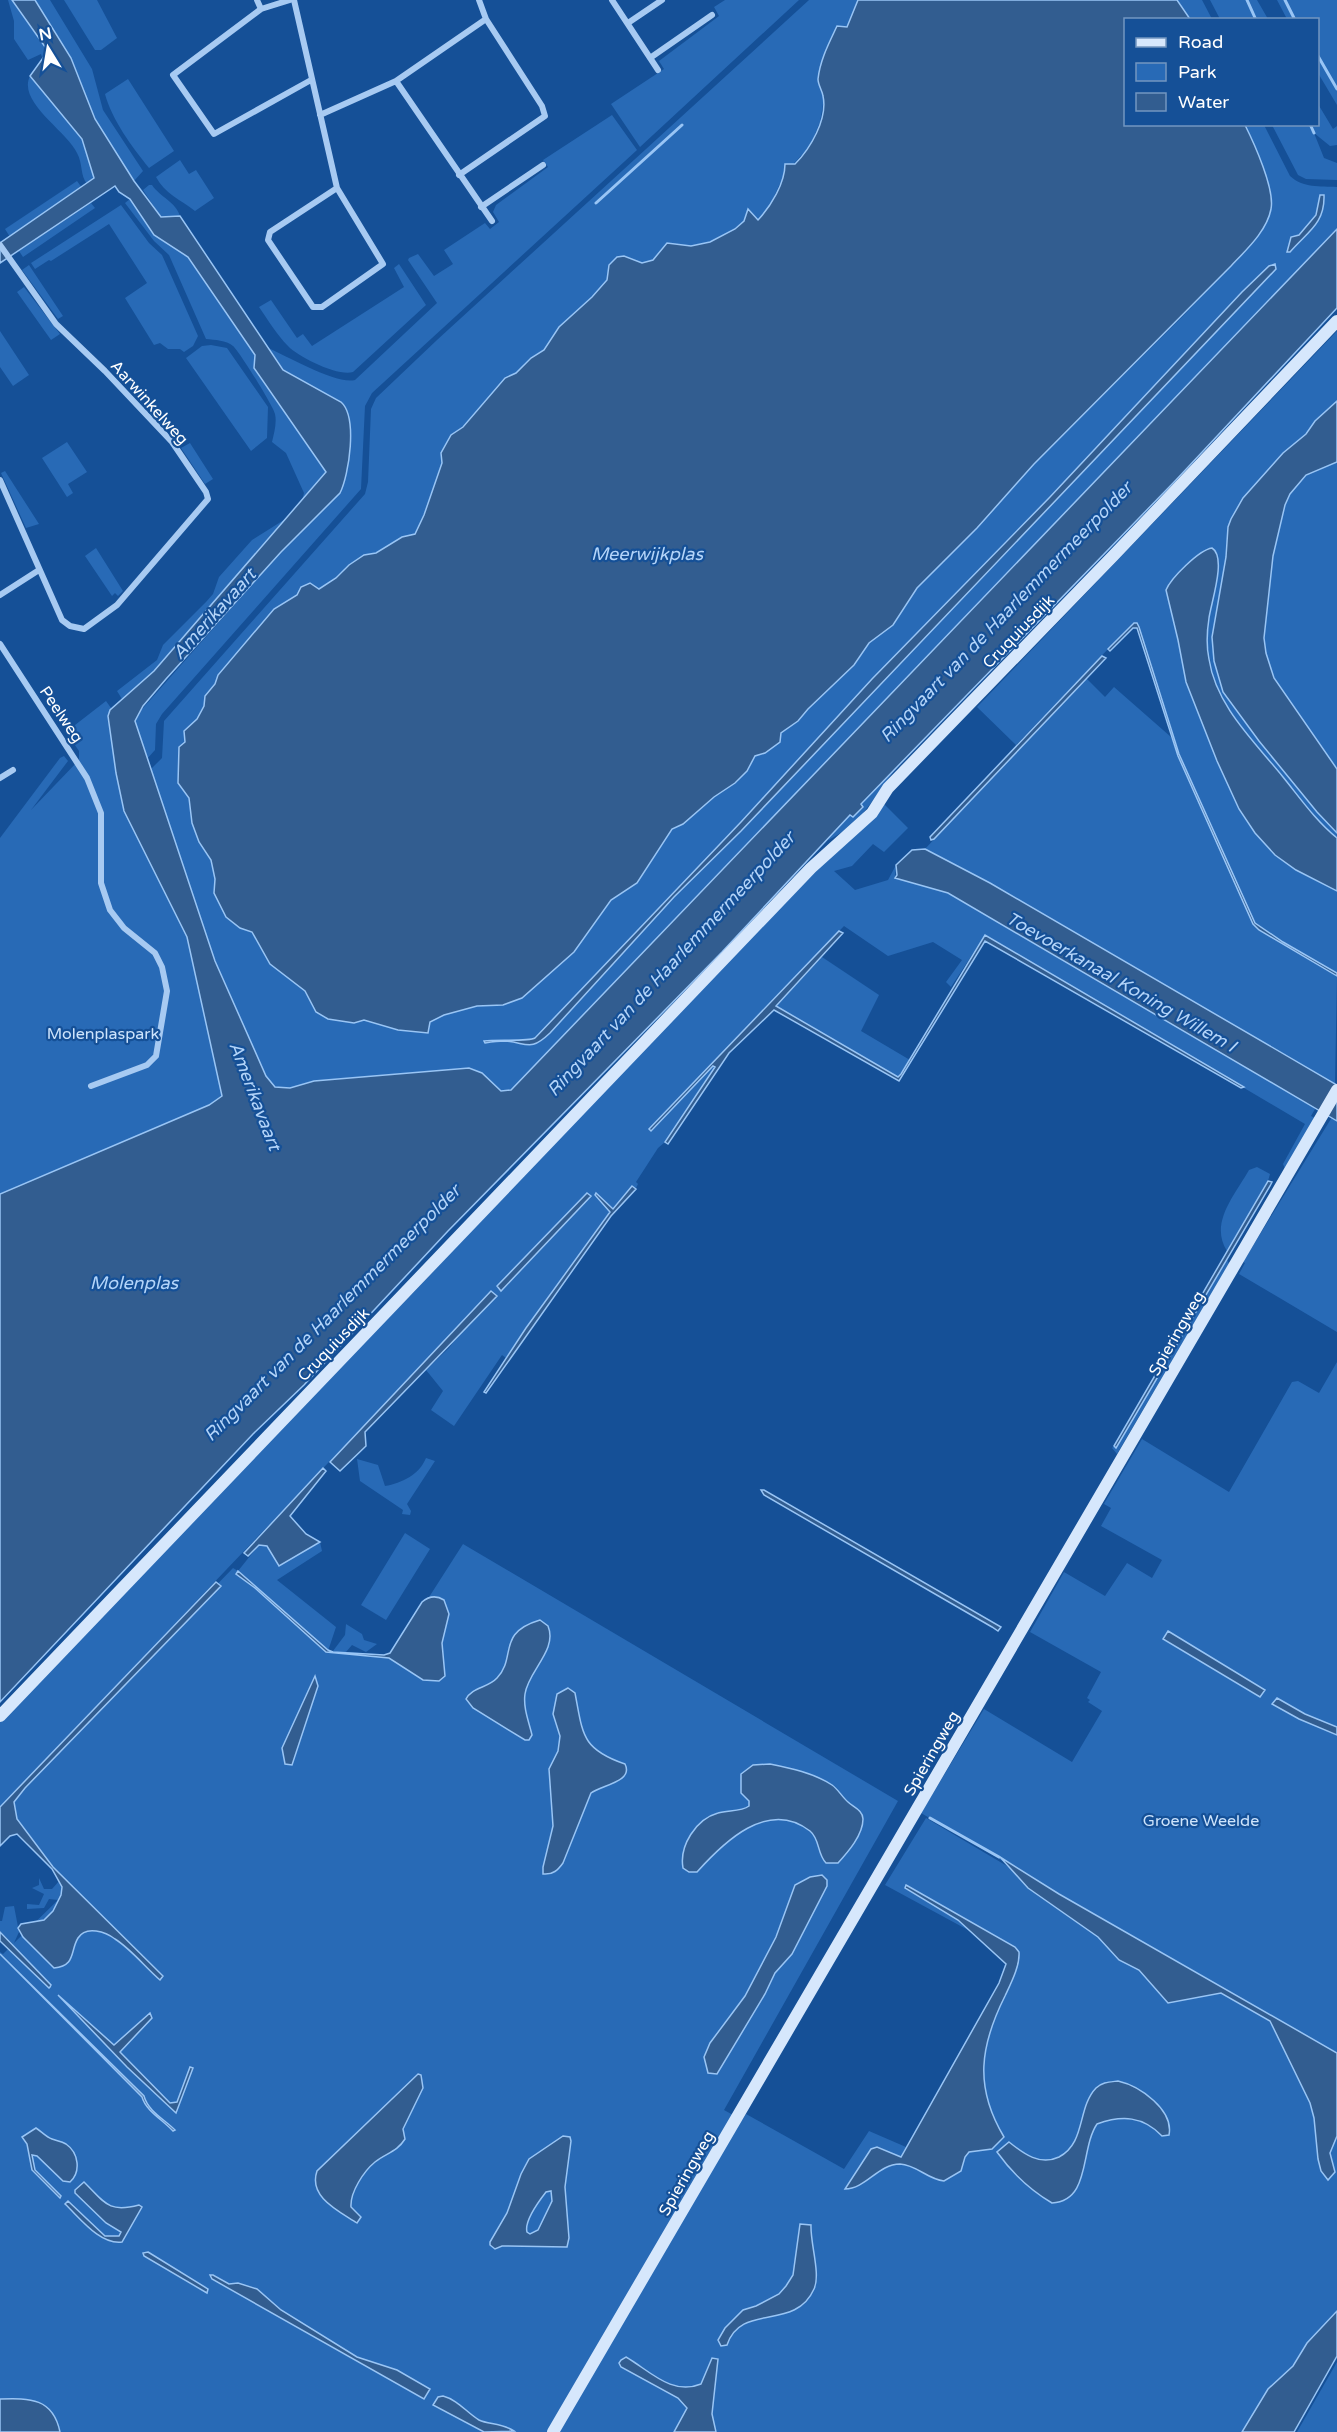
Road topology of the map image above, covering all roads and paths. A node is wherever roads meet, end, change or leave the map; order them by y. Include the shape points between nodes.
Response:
1 (257, 0) edge
2 (292, 0) edge
3 (479, 0) edge
4 (612, 0) edge
5 (662, 0) edge
6 (261, 9) junction
7 (712, 15) dead end
8 (486, 19) junction
9 (628, 23) junction
10 (650, 57) junction
11 (658, 70) dead end
12 (311, 80) junction
13 (396, 81) junction
14 (320, 115) junction
15 (543, 165) dead end
16 (459, 175) junction
17 (337, 188) junction
18 (481, 207) junction
19 (492, 221) dead end
20 (0, 245) edge
21 (1337, 321) edge
22 (0, 480) edge
23 (39, 570) junction
24 (0, 596) edge
25 (0, 644) edge
26 (13, 770) dead end
27 (0, 778) edge
28 (92, 1086) dead end
29 (1337, 1090) edge
30 (0, 1716) edge
31 (553, 2432) edge

1 - 6 street
2 - 6 street
2 - 12 street
3 - 8 street
4 - 9 street
5 - 9 street
6 - 12 street via 173,75 214,134
7 - 10 street
8 - 13 street
8 - 16 street via 545,116
9 - 10 street
10 - 11 street
12 - 14 street
13 - 14 street
13 - 16 street
14 - 17 street
15 - 18 street
16 - 18 street
17 - 17 street via 383,264 322,308 313,307 268,240 270,232
18 - 19 street
20 - 23 street, Aarwinkelweg via 56,324 172,442 208,500 117,605 84,629 62,620
21 - 30 street, Cruquiusdijk via 888,788 872,813 812,868
22 - 23 street, Aarwinkelweg
23 - 24 street
25 - 28 street, Peelweg via 87,777 102,817 101,883 110,910 124,928 155,953 167,991 156,1056 147,1065
26 - 27 street
29 - 31 street, Spieringweg

